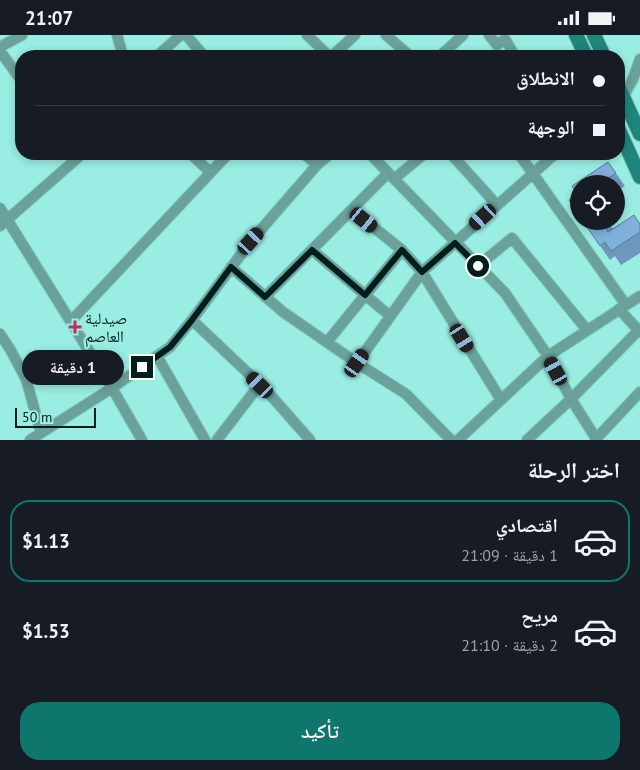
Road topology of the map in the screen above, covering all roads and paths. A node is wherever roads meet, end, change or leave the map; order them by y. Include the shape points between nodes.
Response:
1 (22, 35) edge
2 (116, 35) edge
3 (181, 35) edge
4 (186, 35) edge
5 (307, 35) edge
6 (355, 35) edge
7 (386, 35) edge
8 (464, 35) edge
9 (489, 35) edge
10 (576, 35) edge
11 (594, 35) edge
12 (0, 47) edge
13 (121, 50) edge
14 (164, 50) edge
15 (199, 50) edge
16 (323, 50) edge
17 (337, 50) edge
18 (403, 50) edge
19 (447, 50) edge
20 (511, 50) edge
21 (583, 50) edge
22 (601, 50) edge
23 (0, 51) edge
24 (640, 59) edge
25 (15, 71) edge
26 (628, 88) edge
27 (640, 134) edge
28 (625, 143) edge
29 (74, 160) edge
30 (197, 160) edge
31 (222, 160) edge
32 (311, 160) edge
33 (323, 160) edge
34 (376, 160) edge
35 (415, 160) edge
36 (456, 160) edge
37 (523, 160) edge
38 (548, 160) edge
39 (317, 165) junction
40 (210, 172) junction
41 (533, 173) junction
42 (391, 176) junction
43 (640, 177) edge
44 (497, 205) junction
45 (0, 208) edge
46 (352, 210) junction
47 (4, 223) edge
48 (455, 243) junction
49 (312, 250) junction
50 (402, 250) junction
51 (478, 266) junction
52 (231, 267) junction
53 (422, 272) junction
54 (365, 295) junction
55 (265, 297) junction
56 (640, 297) edge
57 (622, 307) junction
58 (390, 316) junction
59 (192, 320) junction
60 (70, 321) junction
61 (587, 330) junction
62 (639, 331) edge
63 (0, 334) edge
64 (327, 343) junction
65 (156, 357) junction
66 (548, 357) junction
67 (357, 363) junction
68 (260, 385) junction
69 (112, 388) junction
70 (640, 392) edge
71 (571, 399) junction
72 (501, 400) junction
73 (41, 433) junction
74 (30, 440) edge
75 (142, 440) edge
76 (205, 440) edge
77 (217, 440) edge
78 (310, 440) edge
79 (450, 440) edge
80 (458, 440) edge
81 (527, 440) edge
82 (596, 440) edge

1 - 12 street
2 - 13 street
3 - 14 street
4 - 15 street
5 - 16 street
6 - 17 street
7 - 18 street
8 - 19 street
9 - 20 street via 497,45 504,39
10 - 21 street
11 - 22 street
23 - 25 street
24 - 26 street
26 - 27 street
28 - 43 street
29 - 47 street
30 - 40 street
31 - 40 street
32 - 39 street
33 - 39 street
34 - 42 street
35 - 42 street
36 - 44 street
37 - 41 street
38 - 41 street
39 - 52 street
40 - 60 street
41 - 44 street
41 - 57 street
42 - 46 street
42 - 48 street
44 - 48 street
45 - 47 street
46 - 49 street
46 - 50 street
47 - 60 street
48 - 51 street
48 - 53 street
49 - 54 street
49 - 55 street
50 - 53 street
50 - 54 street
51 - 61 street via 512,238
51 - 66 street via 505,293
52 - 55 street
52 - 59 street
53 - 58 street
53 - 72 street
54 - 58 street
54 - 64 street
55 - 64 street
56 - 57 street
57 - 61 street
57 - 62 street
58 - 67 street
59 - 65 street via 170,347
59 - 68 street
60 - 69 street
61 - 66 street
62 - 71 street
63 - 73 street via 26,379
64 - 67 street
65 - 69 street
65 - 76 street
66 - 71 street
66 - 72 street
67 - 79 street via 406,394
68 - 77 street
68 - 78 street
69 - 73 street
69 - 75 street
70 - 82 street
71 - 81 street
71 - 82 street
72 - 80 street
73 - 74 street

